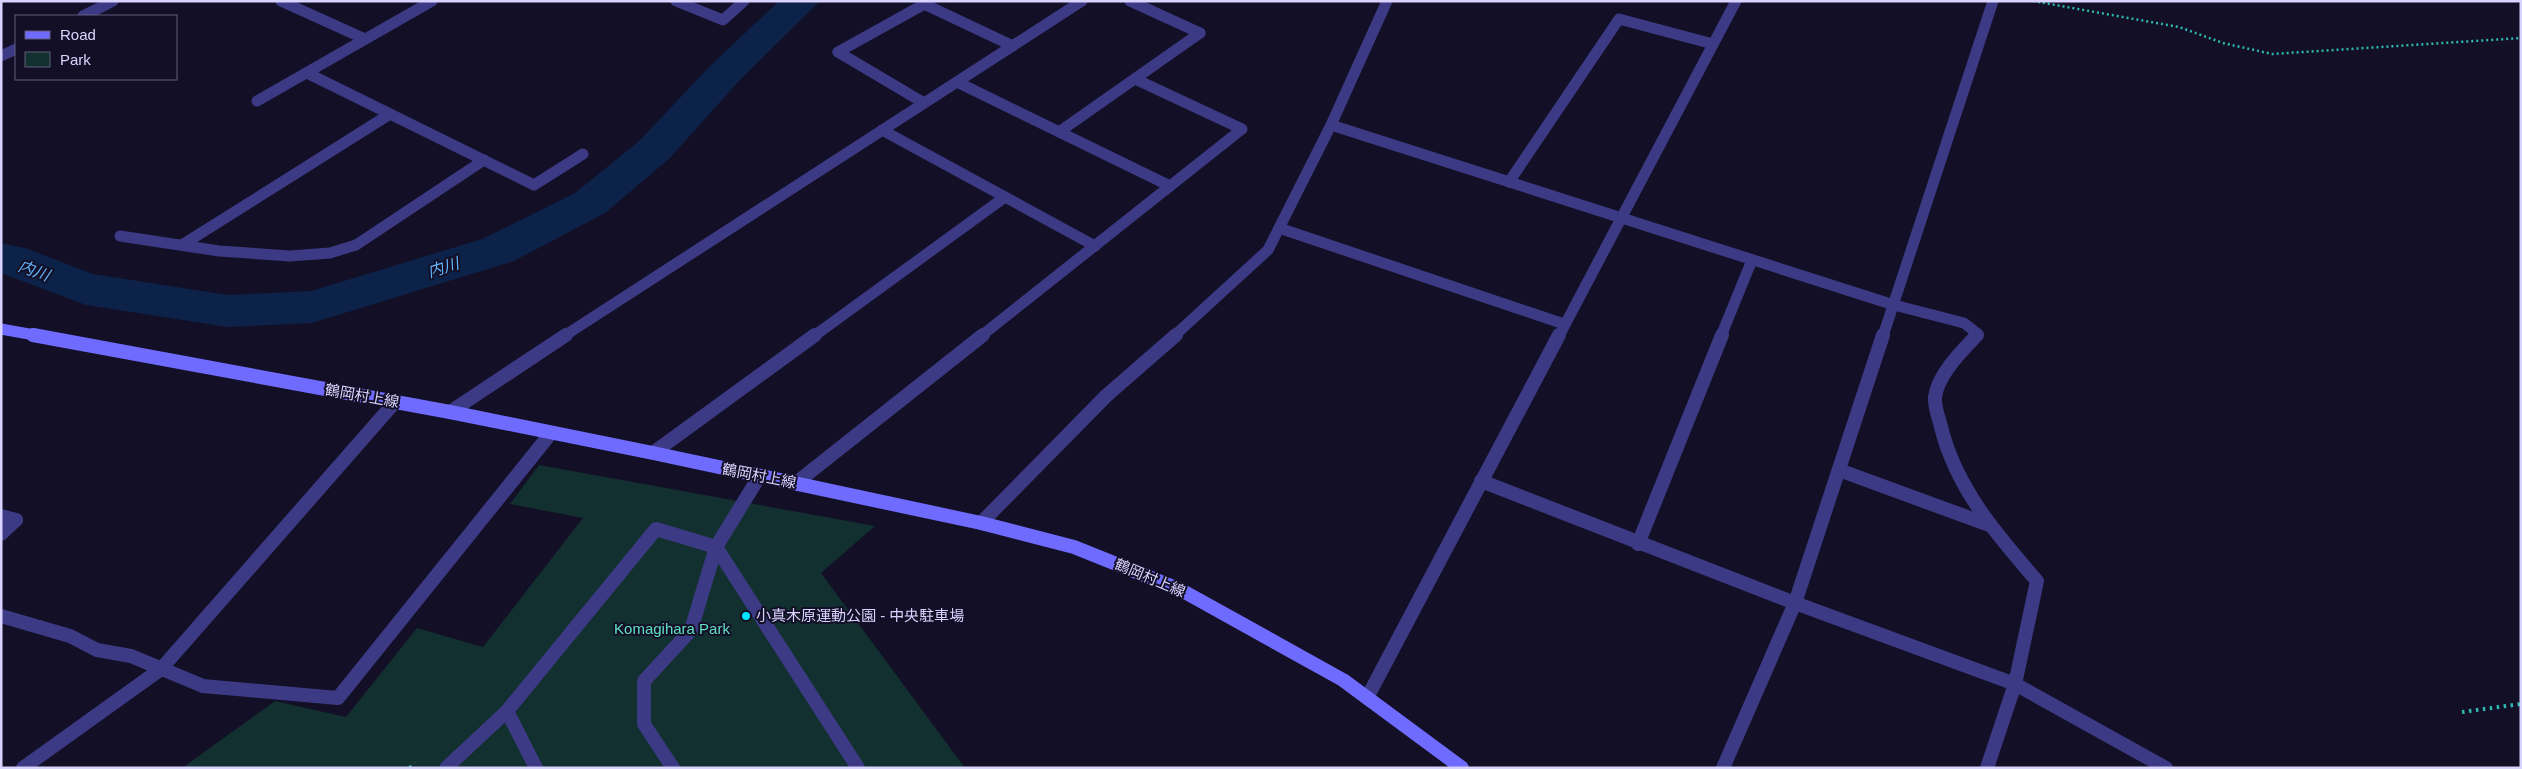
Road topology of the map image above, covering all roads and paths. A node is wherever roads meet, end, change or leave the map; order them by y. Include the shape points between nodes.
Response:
1 (113, 1) edge
2 (281, 1) edge
3 (432, 1) edge
4 (676, 1) edge
5 (744, 1) edge
6 (1082, 1) edge
7 (1130, 1) edge
8 (1387, 1) edge
9 (1736, 1) edge
10 (1993, 1) edge
11 (2033, 1) edge
12 (927, 3) edge
13 (85, 15) edge
14 (2521, 38) edge
15 (365, 39) junction
16 (1713, 44) junction
17 (1013, 46) junction
18 (15, 49) edge
19 (1, 56) edge
20 (307, 73) junction
21 (1135, 78) junction
22 (957, 82) junction
23 (257, 101) dead end
24 (924, 103) junction
25 (390, 114) junction
26 (1331, 125) junction
27 (882, 130) junction
28 (1059, 132) junction
29 (583, 154) dead end
30 (484, 160) junction
31 (1509, 182) junction
32 (1170, 186) junction
33 (1005, 197) junction
34 (1620, 217) junction
35 (1279, 228) junction
36 (120, 236) dead end
37 (182, 246) junction
38 (1095, 246) junction
39 (1752, 260) junction
40 (1894, 305) junction
41 (1564, 324) junction
42 (1, 329) edge
43 (395, 402) junction
44 (450, 412) junction
45 (551, 433) junction
46 (653, 453) junction
47 (1839, 470) junction
48 (759, 477) junction
49 (1481, 481) junction
50 (796, 483) junction
51 (1, 516) edge
52 (981, 523) junction
53 (1989, 525) junction
54 (1, 534) edge
55 (1638, 544) junction
56 (716, 547) junction
57 (1795, 603) junction
58 (1, 616) edge
59 (162, 669) junction
60 (2015, 684) junction
61 (1366, 698) junction
62 (2521, 704) edge
63 (507, 712) junction
64 (2462, 712) dead end
65 (415, 763) dead end
66 (23, 768) edge
67 (410, 768) edge
68 (446, 768) edge
69 (536, 768) edge
70 (674, 768) edge
71 (858, 768) edge
72 (1462, 768) edge
73 (1723, 768) edge
74 (1987, 768) edge
75 (2166, 768) edge

1 - 13 street
2 - 15 street
3 - 15 street
4 - 5 street via 722,20
6 - 17 street
7 - 21 street via 1200,33
8 - 26 street
9 - 16 street
10 - 40 street
11 - 14 path via 2179,27 2223,43 2272,54
12 - 17 street
12 - 24 street via 838,52
15 - 20 street
16 - 31 street via 1619,19
16 - 34 street
17 - 22 street
18 - 19 street
20 - 23 street
20 - 25 street
21 - 28 street
21 - 32 street via 1242,129
22 - 24 street
22 - 28 street
24 - 27 street
25 - 30 street
25 - 37 street
26 - 31 street
26 - 35 street
27 - 33 street
27 - 44 street
28 - 32 street
29 - 30 street via 534,185
30 - 37 street via 356,245 330,254 290,256
31 - 34 street
32 - 38 street
33 - 38 street
33 - 46 street
34 - 39 street
34 - 41 street
35 - 41 street
35 - 52 street via 1268,250 1106,396
36 - 37 street
38 - 50 street
39 - 40 street
39 - 55 street
40 - 47 street
40 - 53 street via 1964,323 1978,334 1948,368 1935,396 1943,440 1968,497
41 - 49 street
42 - 43 main road, 鶴岡村上線
43 - 44 main road, 鶴岡村上線
43 - 59 street
44 - 45 main road, 鶴岡村上線
45 - 46 main road, 鶴岡村上線
45 - 59 street via 338,698 203,686
46 - 48 main road, 鶴岡村上線
47 - 53 street
47 - 57 street
48 - 50 main road, 鶴岡村上線
48 - 56 street
49 - 55 street
49 - 61 street
50 - 52 main road, 鶴岡村上線
51 - 54 street via 16,520
52 - 61 main road, 鶴岡村上線 via 1074,547 1181,590 1343,680
53 - 60 street via 2037,581
55 - 57 street
56 - 63 street via 656,529
56 - 70 street via 691,630 644,681 644,724
56 - 71 street
57 - 60 street
57 - 73 street
58 - 59 street via 70,636 97,650 131,656
59 - 66 street
60 - 74 street
60 - 75 street
61 - 72 main road, 鶴岡村上線
62 - 64 path
63 - 68 street
63 - 69 street
65 - 67 path

